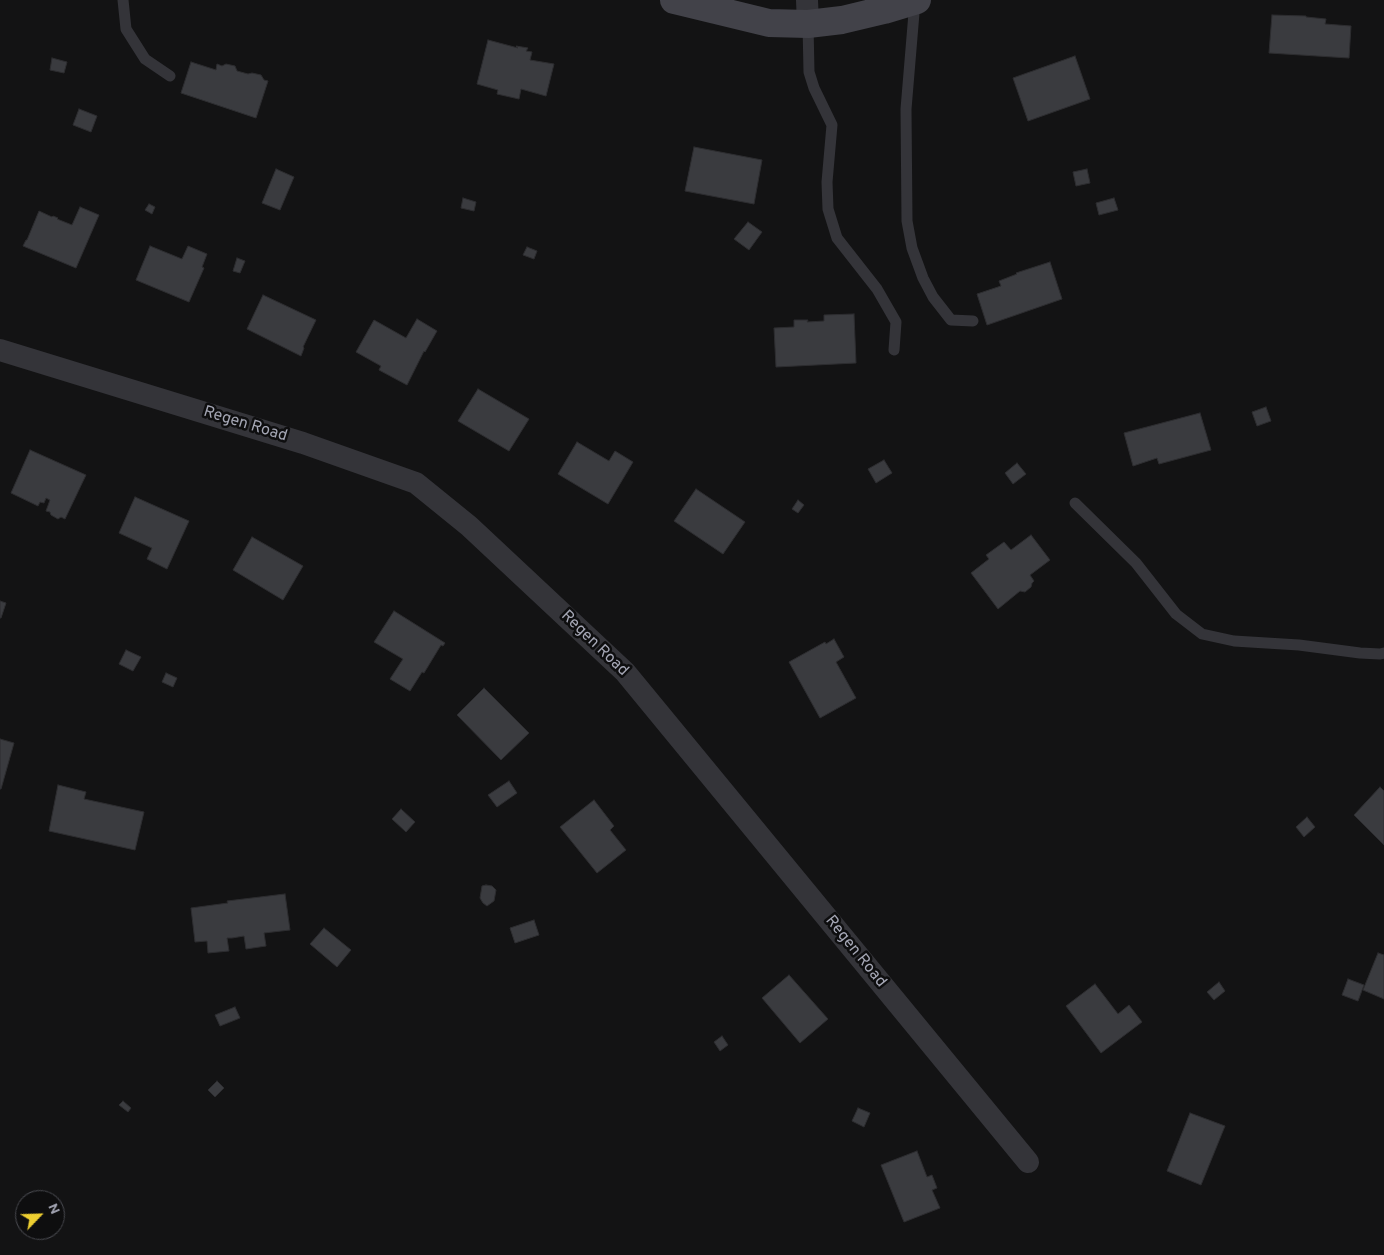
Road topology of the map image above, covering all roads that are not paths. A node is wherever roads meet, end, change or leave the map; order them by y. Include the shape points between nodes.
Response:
1 (123, 0) edge
2 (674, 0) edge
3 (916, 0) edge
4 (807, 12) edge
5 (170, 76) dead end
6 (973, 321) dead end
7 (0, 350) edge
8 (894, 350) dead end
9 (1075, 503) dead end
10 (1384, 653) edge
11 (1028, 1162) dead end

1 - 5 lane via 126,29 145,59
2 - 4 main road via 769,23
3 - 4 main road via 842,20
3 - 6 lane via 906,109 907,221 912,248 933,297 951,320
4 - 8 lane via 809,72 832,125 828,209 837,238 877,289 896,322
7 - 11 street, Regen Road via 303,443 416,483 469,526 624,672
9 - 10 lane via 1136,564 1176,614 1202,634 1234,641 1299,645 1360,654

